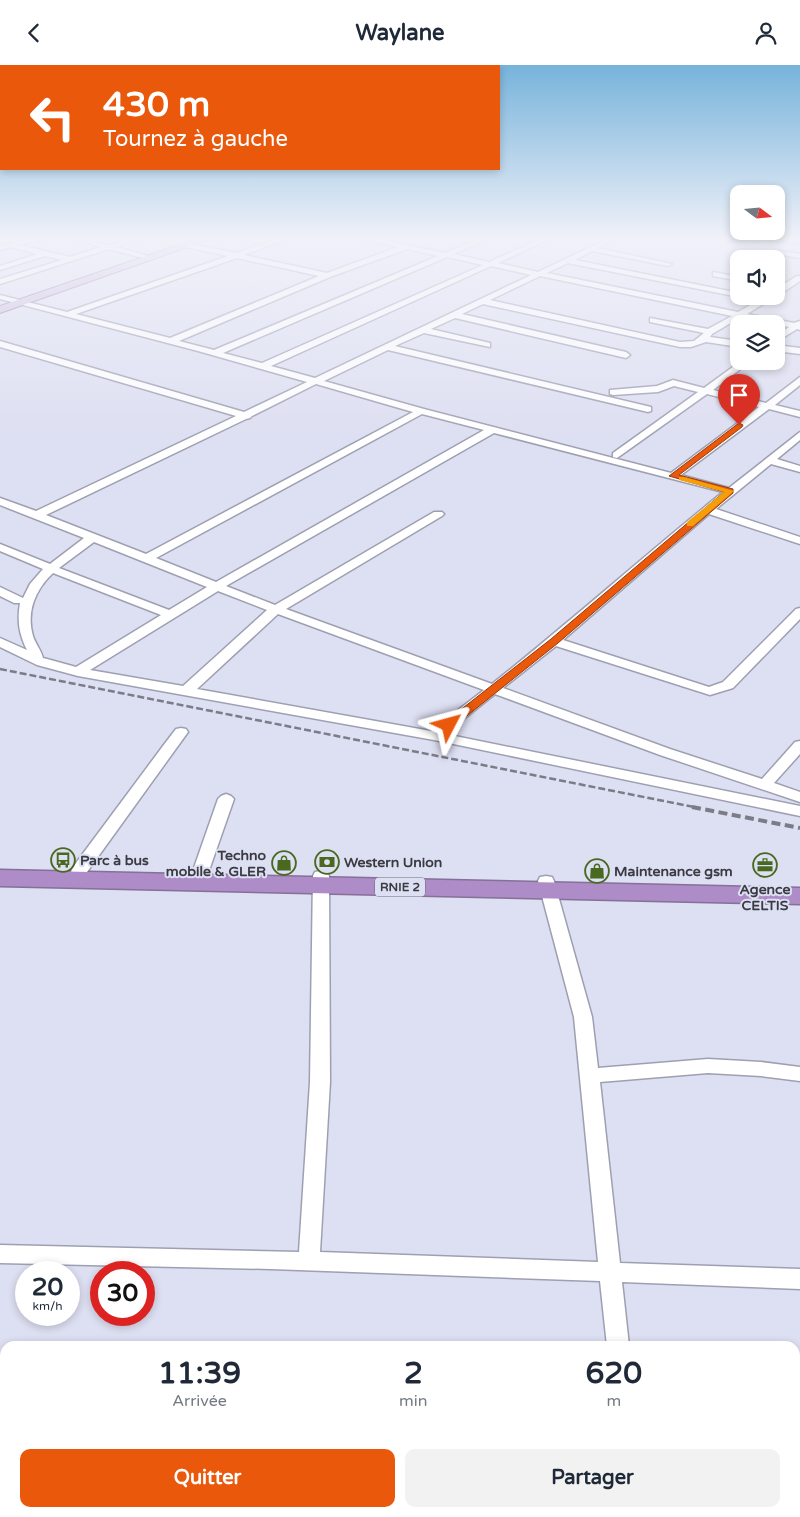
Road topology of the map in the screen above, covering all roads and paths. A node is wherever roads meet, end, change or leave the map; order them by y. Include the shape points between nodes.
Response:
1 (37, 306) edge
2 (93, 306) edge
3 (254, 306) edge
4 (327, 306) edge
5 (397, 306) edge
6 (472, 306) edge
7 (503, 306) edge
8 (696, 306) edge
9 (758, 306) edge
10 (69, 314) junction
11 (454, 315) junction
12 (742, 315) joint
13 (653, 320) dead end
14 (730, 322) edge
15 (785, 323) edge
16 (799, 325) edge
17 (423, 330) junction
18 (785, 334) edge
19 (708, 335) junction
20 (171, 341) junction
21 (730, 341) edge
22 (0, 344) edge
23 (487, 345) dead end
24 (388, 347) junction
25 (785, 348) edge
26 (800, 351) edge
27 (215, 353) junction
28 (626, 355) dead end
29 (264, 366) junction
30 (735, 370) edge
31 (800, 380) edge
32 (317, 381) junction
33 (706, 391) junction
34 (613, 392) dead end
35 (767, 407) junction
36 (648, 409) dead end
37 (421, 411) junction
38 (800, 414) edge
39 (247, 416) junction
40 (493, 429) junction
41 (800, 435) edge
42 (617, 455) dead end
43 (770, 460) junction
44 (800, 469) edge
45 (673, 476) junction
46 (730, 491) junction
47 (0, 501) edge
48 (707, 510) junction
49 (438, 514) dead end
50 (37, 515) junction
51 (94, 537) junction
52 (800, 541) edge
53 (0, 547) edge
54 (147, 558) junction
55 (49, 567) junction
56 (218, 586) junction
57 (0, 591) edge
58 (18, 600) junction
59 (276, 609) junction
60 (800, 612) edge
61 (171, 615) junction
62 (786, 625) junction
63 (800, 630) edge
64 (554, 641) junction
65 (0, 642) edge
66 (42, 662) junction
67 (78, 672) junction
68 (492, 689) junction
69 (186, 691) junction
70 (181, 732) dead end
71 (434, 737) junction
72 (800, 745) edge
73 (764, 786) junction
74 (800, 797) edge
75 (226, 799) dead end
76 (800, 811) edge
77 (0, 870) edge
78 (78, 875) junction
79 (0, 878) edge
80 (198, 878) junction
81 (321, 880) junction
82 (547, 885) junction
83 (800, 887) edge
84 (800, 896) edge
85 (800, 1074) edge
86 (589, 1076) junction
87 (0, 1254) edge
88 (309, 1262) junction
89 (610, 1272) junction
90 (800, 1279) edge
91 (617, 1341) edge

1 - 10 street
2 - 10 street
3 - 20 street
4 - 27 street
5 - 29 street
6 - 11 street
7 - 19 street via 675,344 700,343
8 - 12 street
9 - 12 street
10 - 20 street
11 - 17 street
11 - 28 street
13 - 19 street
14 - 19 street
15 - 16 street
16 - 18 street
17 - 23 street
17 - 24 street
19 - 21 street
20 - 27 street
22 - 39 street
24 - 32 street
24 - 36 street
25 - 26 street
27 - 29 street
29 - 32 street
30 - 33 street
31 - 35 street
32 - 37 street
32 - 39 street
33 - 34 street via 673,383 658,389
33 - 35 street
33 - 42 street
35 - 38 street
35 - 45 street
37 - 40 street
37 - 54 street
39 - 50 street
40 - 45 street
40 - 56 street
41 - 43 street
43 - 44 street
43 - 46 street
45 - 46 street
46 - 48 street
47 - 50 street
48 - 52 street
48 - 64 street
49 - 59 street
50 - 51 street
51 - 54 street
51 - 55 street
53 - 55 street
54 - 56 street
55 - 58 street
55 - 61 street
56 - 59 street
56 - 61 street
57 - 58 street
58 - 66 street via 15,607 22,641
59 - 68 street
59 - 69 street
60 - 62 street
61 - 67 street
62 - 63 street
62 - 64 street via 728,685 710,691
64 - 68 street
65 - 66 street
66 - 67 street
67 - 69 street
68 - 71 street
68 - 73 street
69 - 71 street
70 - 78 street
71 - 76 street
72 - 73 street
73 - 74 street
75 - 80 street
77 - 78 highway, RNIE 2 / RNIE 2
78 - 79 highway, RNIE 2 / RNIE 2
78 - 80 highway, RNIE 2 / RNIE 2
80 - 81 highway, RNIE 2 / RNIE 2
81 - 82 highway, RNIE 2 / RNIE 2
81 - 88 street via 320,1082
82 - 83 highway, RNIE 2 / RNIE 2
82 - 84 highway, RNIE 2 / RNIE 2
82 - 86 street via 583,1017
85 - 86 street via 708,1066
86 - 89 street
87 - 88 street
88 - 89 street
89 - 90 street
89 - 91 street

